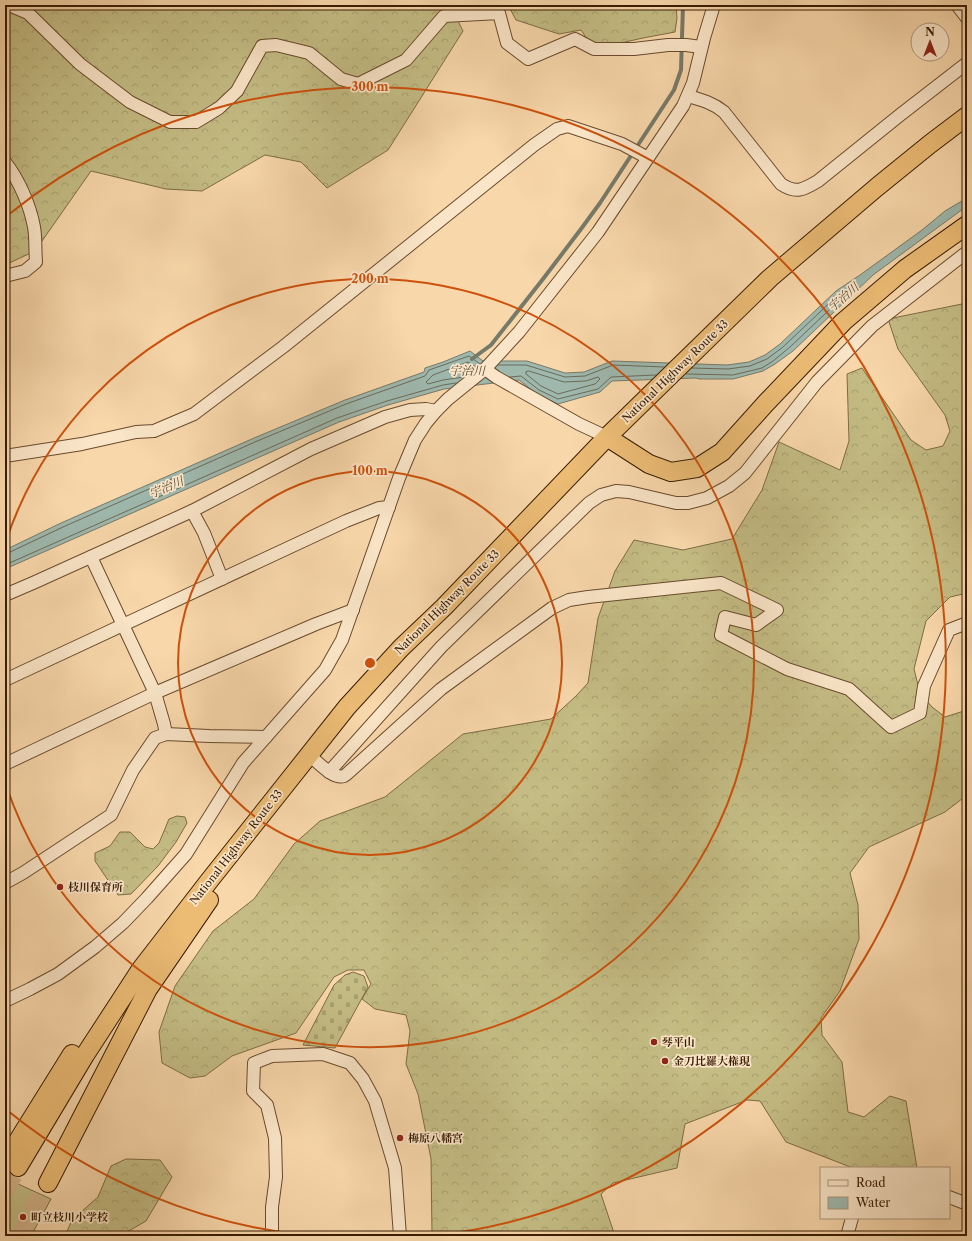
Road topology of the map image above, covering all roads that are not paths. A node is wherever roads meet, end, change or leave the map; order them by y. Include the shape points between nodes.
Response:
1 (5, 5) edge
2 (714, 5) edge
3 (957, 5) edge
4 (967, 18) edge
5 (703, 42) junction
6 (967, 64) edge
7 (688, 96) junction
8 (967, 116) edge
9 (648, 158) junction
10 (5, 162) edge
11 (967, 225) edge
12 (967, 252) edge
13 (5, 276) edge
14 (485, 369) junction
15 (436, 411) junction
16 (607, 437) junction
17 (5, 456) edge
18 (389, 507) junction
19 (192, 511) junction
20 (91, 557) junction
21 (222, 579) junction
22 (5, 595) edge
23 (353, 610) junction
24 (967, 623) edge
25 (123, 625) junction
26 (5, 680) edge
27 (155, 693) junction
28 (166, 734) junction
29 (266, 737) junction
30 (309, 754) junction
31 (5, 764) edge
32 (329, 772) junction
33 (6, 881) edge
34 (5, 1001) edge
35 (12, 1164) tunnel mouth
36 (48, 1183) tunnel mouth
37 (950, 1197) edge
38 (967, 1204) edge
39 (852, 1219) edge
40 (272, 1236) edge
41 (400, 1236) edge
42 (848, 1236) edge

1 - 5 street via 28,14 80,64 130,102 170,122 196,122 219,108 237,91 262,46 276,45 309,53 341,80 358,84 406,60 444,16 499,13 507,43 528,59 575,39 594,50 634,50
2 - 5 street
3 - 4 street
5 - 7 street
6 - 7 street via 818,182 801,190 793,190 781,184 724,112 711,103
7 - 9 street
8 - 16 highway, National Highway Route 33 via 877,187 770,278
9 - 14 street via 598,232 519,332
9 - 17 street via 622,144 568,126 557,129 283,347 194,414 154,431
10 - 13 street via 12,171 28,208 34,228 36,262 25,271
11 - 16 highway via 904,269 843,322 722,452 697,468 671,472 649,464
12 - 32 street via 872,326 817,382 745,473 729,486 707,498 688,503 676,504 616,491 601,495 590,503 441,647
14 - 15 street
14 - 16 street via 579,424
15 - 18 street via 411,450
15 - 19 street via 410,410 385,417 311,449
16 - 30 highway, National Highway Route 33 via 444,607 401,648 347,707
18 - 21 street via 379,508 346,521
18 - 23 street
19 - 20 street
19 - 21 street via 204,533
20 - 22 street
20 - 25 street
21 - 25 street
23 - 27 street
23 - 29 street via 342,640 325,670
24 - 32 street via 950,630 924,686 920,713 891,727 849,689 787,669 721,636 725,616 756,625 777,610 721,583 569,600 552,608 441,689 349,772 343,776
25 - 26 street
25 - 27 street
27 - 28 street
27 - 31 street
28 - 29 street
28 - 33 street via 155,738 146,750 111,815 23,873
29 - 34 street via 243,764 186,854 124,922 58,974
30 - 32 street
30 - 35 highway, National Highway Route 33 via 142,969 78,1043
30 - 36 highway via 148,989
37 - 38 street
39 - 42 street
40 - 41 street via 276,1177 275,1138 267,1106 253,1090 254,1063 272,1056 323,1054 350,1063 363,1079 375,1101 395,1168

